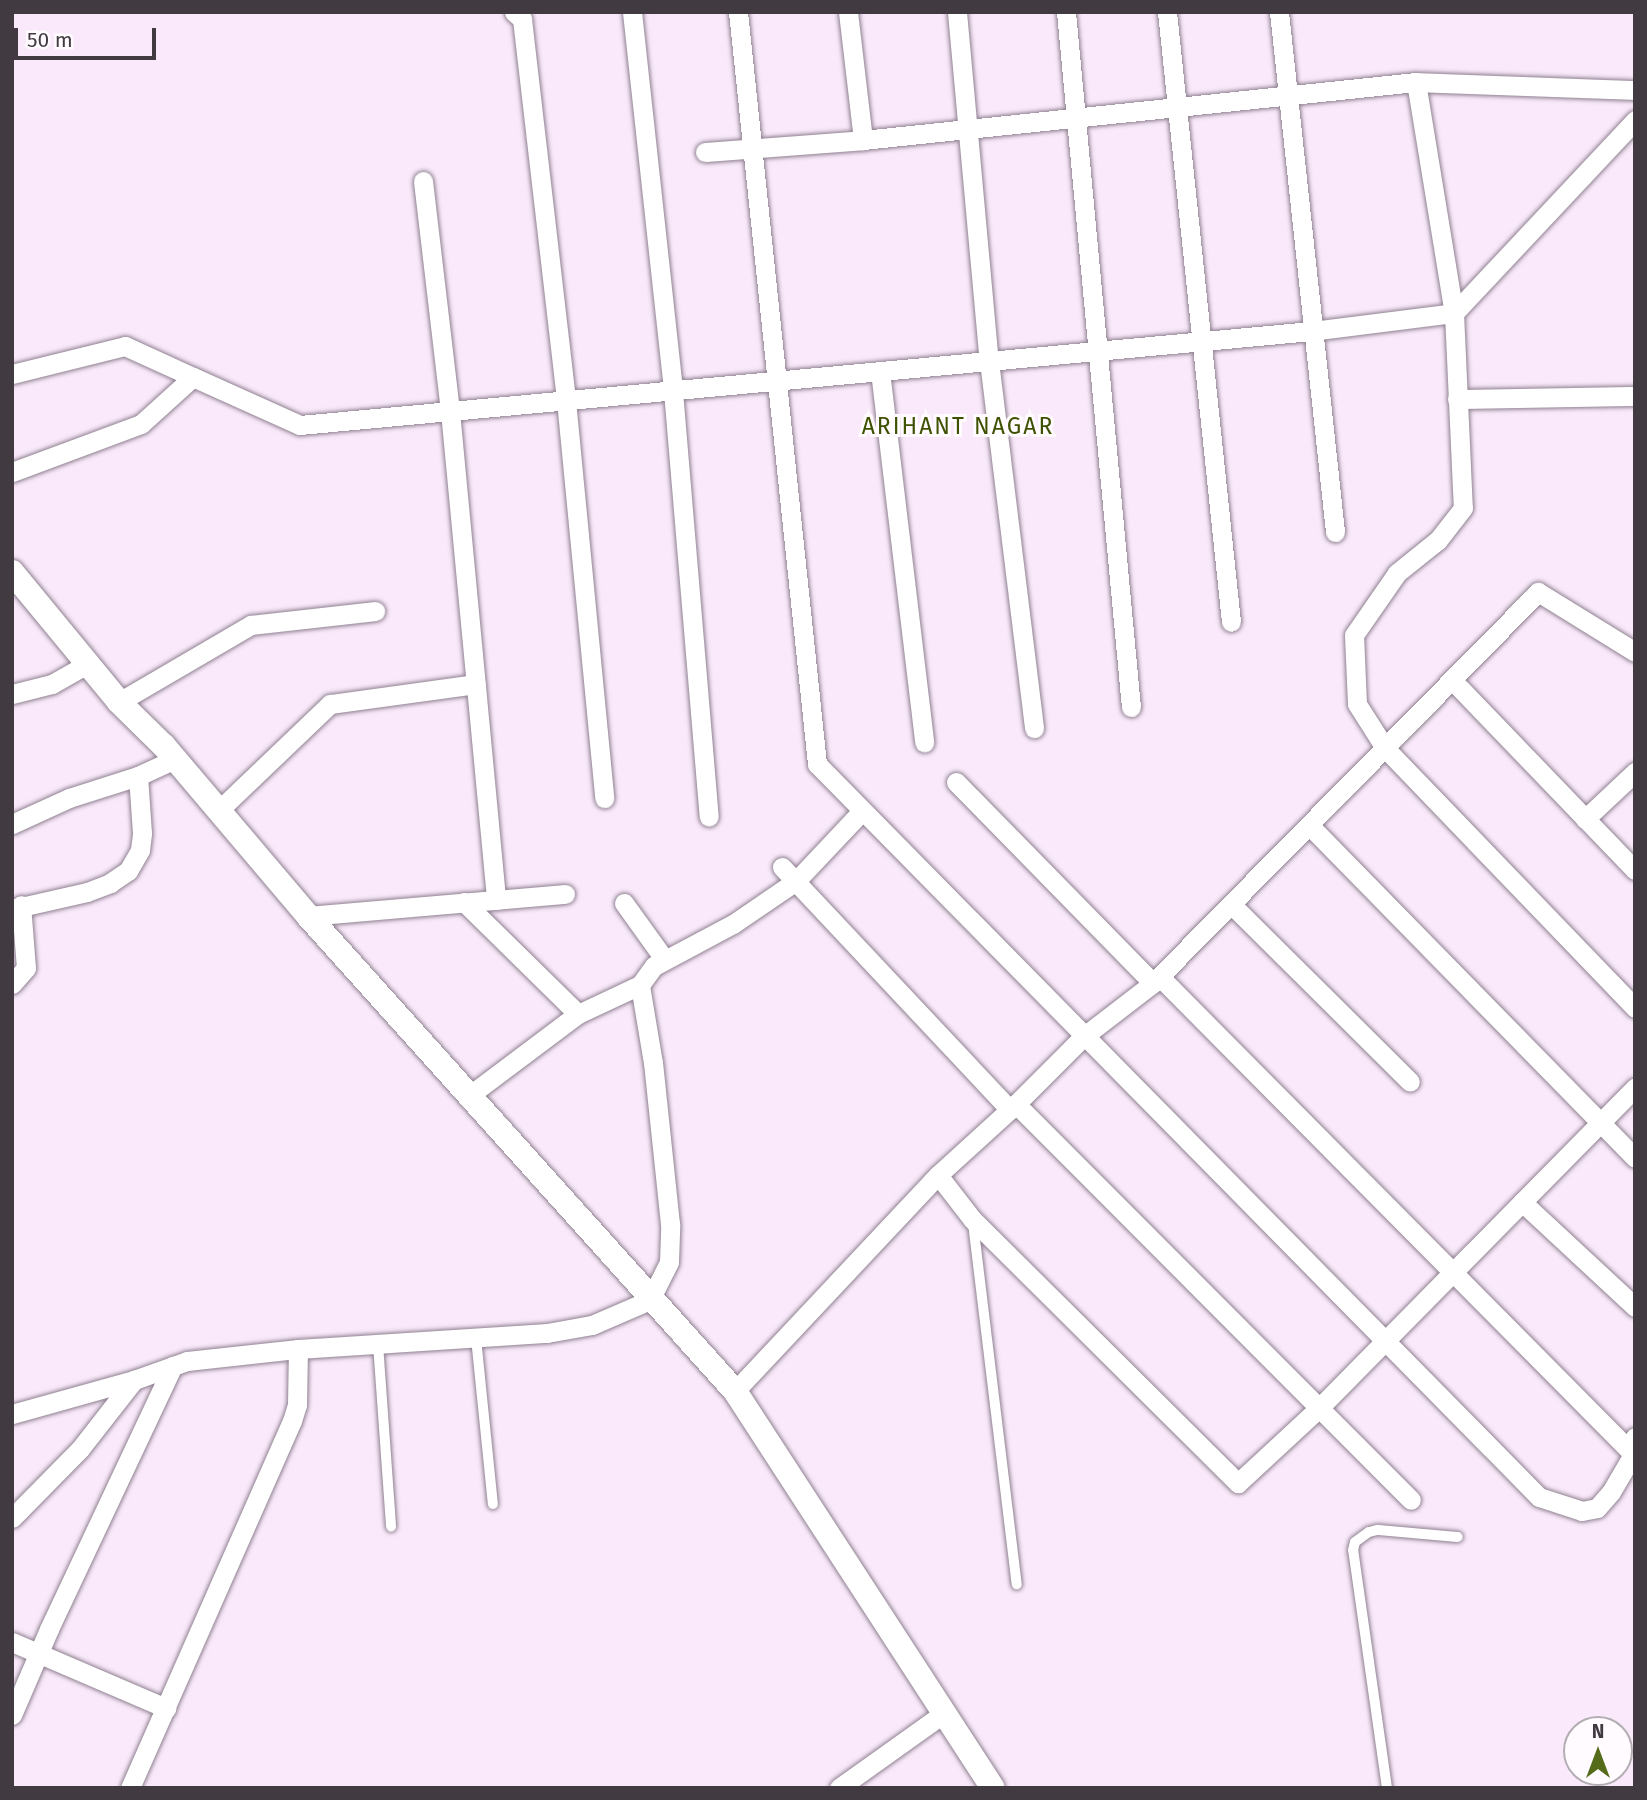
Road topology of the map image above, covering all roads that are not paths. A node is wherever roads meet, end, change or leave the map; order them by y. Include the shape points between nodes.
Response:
1 (514, 12) edge
2 (632, 12) edge
3 (737, 12) edge
4 (848, 12) edge
5 (957, 12) edge
6 (1066, 12) edge
7 (1167, 12) edge
8 (1279, 12) edge
9 (1416, 82) junction
10 (1635, 90) edge
11 (1287, 96) junction
12 (1175, 107) junction
13 (1073, 118) junction
14 (1635, 120) edge
15 (967, 129) junction
16 (863, 140) junction
17 (753, 149) junction
18 (705, 152) dead end
19 (423, 181) dead end
20 (1454, 313) junction
21 (1312, 331) junction
22 (1201, 341) junction
23 (1095, 351) junction
24 (989, 361) junction
25 (880, 371) junction
26 (12, 374) edge
27 (193, 377) junction
28 (777, 381) junction
29 (673, 391) junction
30 (1635, 396) edge
31 (1457, 399) junction
32 (566, 400) junction
33 (450, 411) junction
34 (12, 472) edge
35 (1335, 532) dead end
36 (12, 572) edge
37 (375, 611) dead end
38 (1231, 622) dead end
39 (1635, 652) edge
40 (89, 663) junction
41 (1452, 680) junction
42 (476, 684) junction
43 (12, 694) edge
44 (119, 702) junction
45 (1130, 707) dead end
46 (1034, 729) dead end
47 (924, 742) dead end
48 (1385, 748) junction
49 (175, 760) junction
50 (1635, 772) edge
51 (138, 776) junction
52 (956, 782) dead end
53 (604, 798) dead end
54 (218, 811) junction
55 (862, 811) junction
56 (709, 816) dead end
57 (1585, 819) junction
58 (12, 824) edge
59 (1309, 825) junction
60 (1635, 870) edge
61 (789, 874) junction
62 (565, 894) dead end
63 (496, 900) junction
64 (464, 902) junction
65 (624, 903) dead end
66 (1231, 904) junction
67 (17, 907) edge
68 (308, 916) junction
69 (665, 960) junction
70 (1157, 980) junction
71 (12, 984) edge
72 (640, 985) junction
73 (1635, 1008) edge
74 (578, 1014) junction
75 (1083, 1037) junction
76 (1410, 1082) dead end
77 (1635, 1088) edge
78 (470, 1095) junction
79 (1013, 1107) junction
80 (1600, 1123) junction
81 (1635, 1158) edge
82 (938, 1175) junction
83 (1522, 1202) junction
84 (972, 1219) junction
85 (1454, 1271) junction
86 (650, 1300) junction
87 (1635, 1307) edge
88 (476, 1338) junction
89 (1385, 1342) junction
90 (378, 1344) junction
91 (298, 1349) junction
92 (173, 1366) junction
93 (134, 1380) junction
94 (735, 1391) junction
95 (1319, 1408) junction
96 (12, 1414) edge
97 (1634, 1450) edge
98 (1410, 1500) dead end
99 (493, 1504) dead end
100 (12, 1518) edge
101 (391, 1527) dead end
102 (1458, 1537) dead end
103 (1017, 1584) dead end
104 (12, 1642) edge
105 (38, 1654) junction
106 (166, 1707) junction
107 (944, 1713) junction
108 (12, 1715) edge
109 (130, 1788) edge
110 (839, 1788) edge
111 (993, 1788) edge
112 (1387, 1788) edge

1 - 32 street via 522,19
2 - 29 street
3 - 17 street
4 - 16 street
5 - 15 street
6 - 13 street
7 - 12 street
8 - 11 street
9 - 10 street
9 - 11 street
9 - 20 street
11 - 12 street
11 - 21 street
12 - 13 street
12 - 22 street
13 - 15 street
13 - 23 street
14 - 20 street
15 - 16 street
15 - 24 street
16 - 17 street
17 - 18 street
17 - 28 street
19 - 33 street
20 - 21 street
20 - 31 street
21 - 22 street
21 - 35 street
22 - 23 street
22 - 38 street
23 - 24 street
23 - 45 street
24 - 25 street
24 - 46 street
25 - 28 street
25 - 47 street
26 - 27 street via 125,346
27 - 33 street via 300,425
27 - 34 street via 141,424
28 - 29 street
28 - 55 street via 817,764
29 - 32 street
29 - 56 street
30 - 31 street
31 - 48 street via 1463,508 1438,540 1397,573 1354,635 1357,704
32 - 33 street
32 - 53 street
33 - 42 street
36 - 40 street
37 - 44 street via 251,625
39 - 41 street via 1538,592
40 - 43 street via 52,684
40 - 44 street
41 - 48 street
41 - 57 street
42 - 54 street via 330,704
42 - 63 street
44 - 49 street
48 - 59 street
48 - 73 street
49 - 51 street
49 - 54 street
50 - 57 street
51 - 58 street via 69,798
51 - 67 street via 142,833 140,850 128,871 87,892
52 - 70 street
54 - 68 street
55 - 61 street
55 - 75 street
57 - 60 street
59 - 66 street
59 - 80 street
61 - 69 street via 733,924
61 - 79 street
62 - 63 street
63 - 64 street
64 - 68 street
64 - 74 street
65 - 69 street
66 - 70 street
66 - 76 street
67 - 71 street via 26,968
68 - 78 street
69 - 72 street via 654,965
70 - 75 street
70 - 85 street
72 - 74 street
72 - 86 street via 670,1224 669,1262
74 - 78 street
75 - 79 street
75 - 89 street
77 - 80 street
78 - 86 street
79 - 82 street
79 - 95 street
80 - 81 street
80 - 83 street
82 - 84 street
82 - 94 street
83 - 85 street
83 - 87 street
84 - 95 street via 1238,1483
84 - 103 lane
85 - 89 street
85 - 97 street
86 - 88 street via 592,1325
86 - 94 street
88 - 90 street
88 - 99 lane
89 - 95 street
89 - 97 street via 1539,1497 1582,1511 1597,1508
90 - 91 street
90 - 101 lane
91 - 92 street via 207,1357
91 - 106 street via 297,1405 292,1421
92 - 93 street
92 - 105 street
93 - 96 street
93 - 100 street via 80,1450
94 - 107 street
95 - 98 street
102 - 112 lane via 1378,1530 1355,1542
104 - 105 street
105 - 106 street
105 - 108 street
106 - 109 street
107 - 110 street
107 - 111 street

